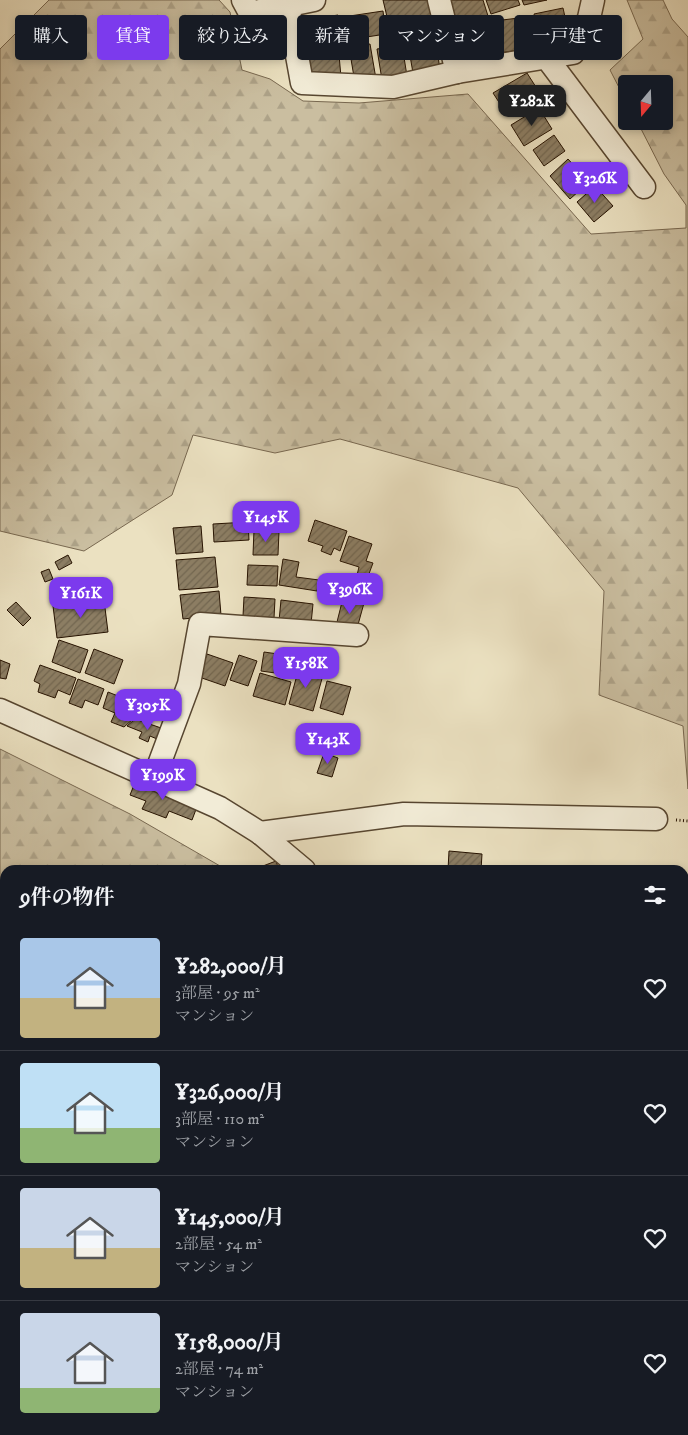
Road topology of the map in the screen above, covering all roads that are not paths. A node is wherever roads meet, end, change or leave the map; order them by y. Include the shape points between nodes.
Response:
1 (243, 0) edge
2 (314, 0) edge
3 (439, 0) edge
4 (593, 0) edge
5 (288, 6) junction
6 (590, 15) edge
7 (528, 60) edge
8 (548, 60) edge
9 (457, 72) junction
10 (644, 187) dead end
11 (356, 636) dead end
12 (0, 710) edge
13 (154, 778) junction
14 (656, 819) dead end
15 (260, 834) junction
16 (298, 865) edge

1 - 5 street via 250,13
2 - 5 street
3 - 9 street
4 - 6 street
5 - 9 street via 302,83 393,87
7 - 9 street
8 - 10 street
11 - 13 street via 200,624 189,684
12 - 13 street
13 - 15 street via 220,808
14 - 15 street via 404,814
15 - 16 street

